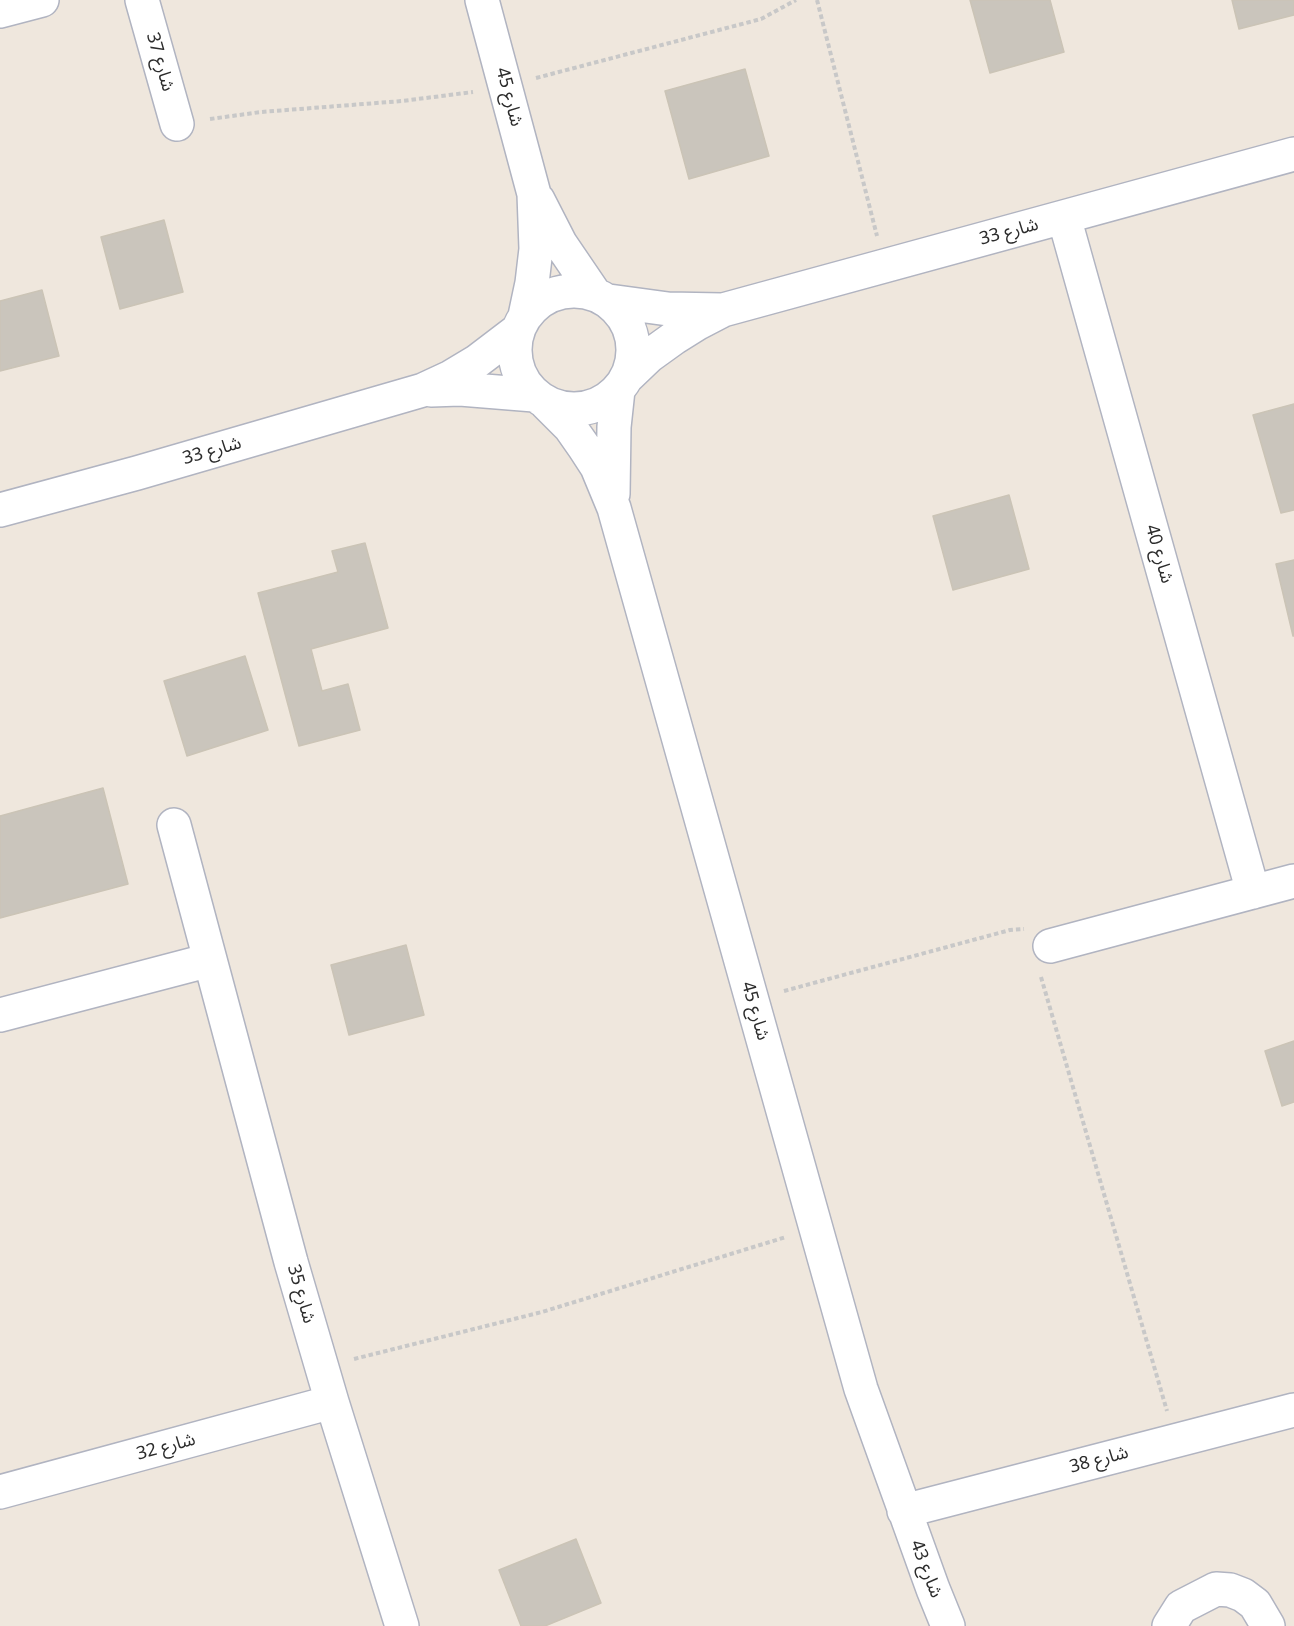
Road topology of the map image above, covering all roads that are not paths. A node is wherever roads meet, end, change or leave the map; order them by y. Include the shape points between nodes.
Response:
1 (42, 0) edge
2 (142, 0) edge
3 (482, 0) edge
4 (0, 11) edge
5 (177, 124) dead end
6 (1294, 154) edge
7 (534, 194) junction
8 (1064, 217) junction
9 (602, 297) junction
10 (723, 310) junction
11 (521, 323) junction
12 (623, 383) junction
13 (423, 390) junction
14 (540, 399) junction
15 (614, 508) junction
16 (0, 510) edge
17 (174, 825) dead end
18 (1294, 881) edge
19 (1253, 892) junction
20 (210, 960) junction
21 (1045, 961) road end
22 (0, 1015) edge
23 (332, 1402) junction
24 (1294, 1410) edge
25 (0, 1492) edge
26 (904, 1511) junction
27 (1175, 1617) edge
28 (1266, 1622) edge
29 (402, 1626) edge
30 (948, 1626) edge

1 - 4 street
2 - 5 street, شارع 37
3 - 7 street, شارع 45
6 - 8 street, شارع 33
7 - 9 street, شارع 45 via 560,243
7 - 11 street, شارع 45 via 536,249
8 - 10 street, شارع 33
8 - 19 street, شارع 40
9 - 10 street, شارع 33 via 668,309
9 - 11 street via 579,290 556,294 536,304
9 - 12 street via 621,313 634,344 633,361
10 - 12 street, شارع 33 via 698,322 649,356
11 - 13 street, شارع 33 via 476,362
11 - 14 street via 515,344 518,372
12 - 14 street via 606,400 584,408 561,408
12 - 15 street, شارع 45 via 614,437
13 - 14 street, شارع 33 via 460,389
13 - 16 street, شارع 33
14 - 15 street, شارع 45 via 585,447
15 - 26 street, شارع 45 via 861,1389
17 - 20 street, شارع 35
18 - 19 street
19 - 21 street
20 - 22 street
20 - 23 street, شارع 35
23 - 25 street, شارع 32
23 - 29 street, شارع 35
24 - 26 street, شارع 38
26 - 30 street, شارع 43
27 - 28 street via 1216,1589 1243,1595 1255,1604

